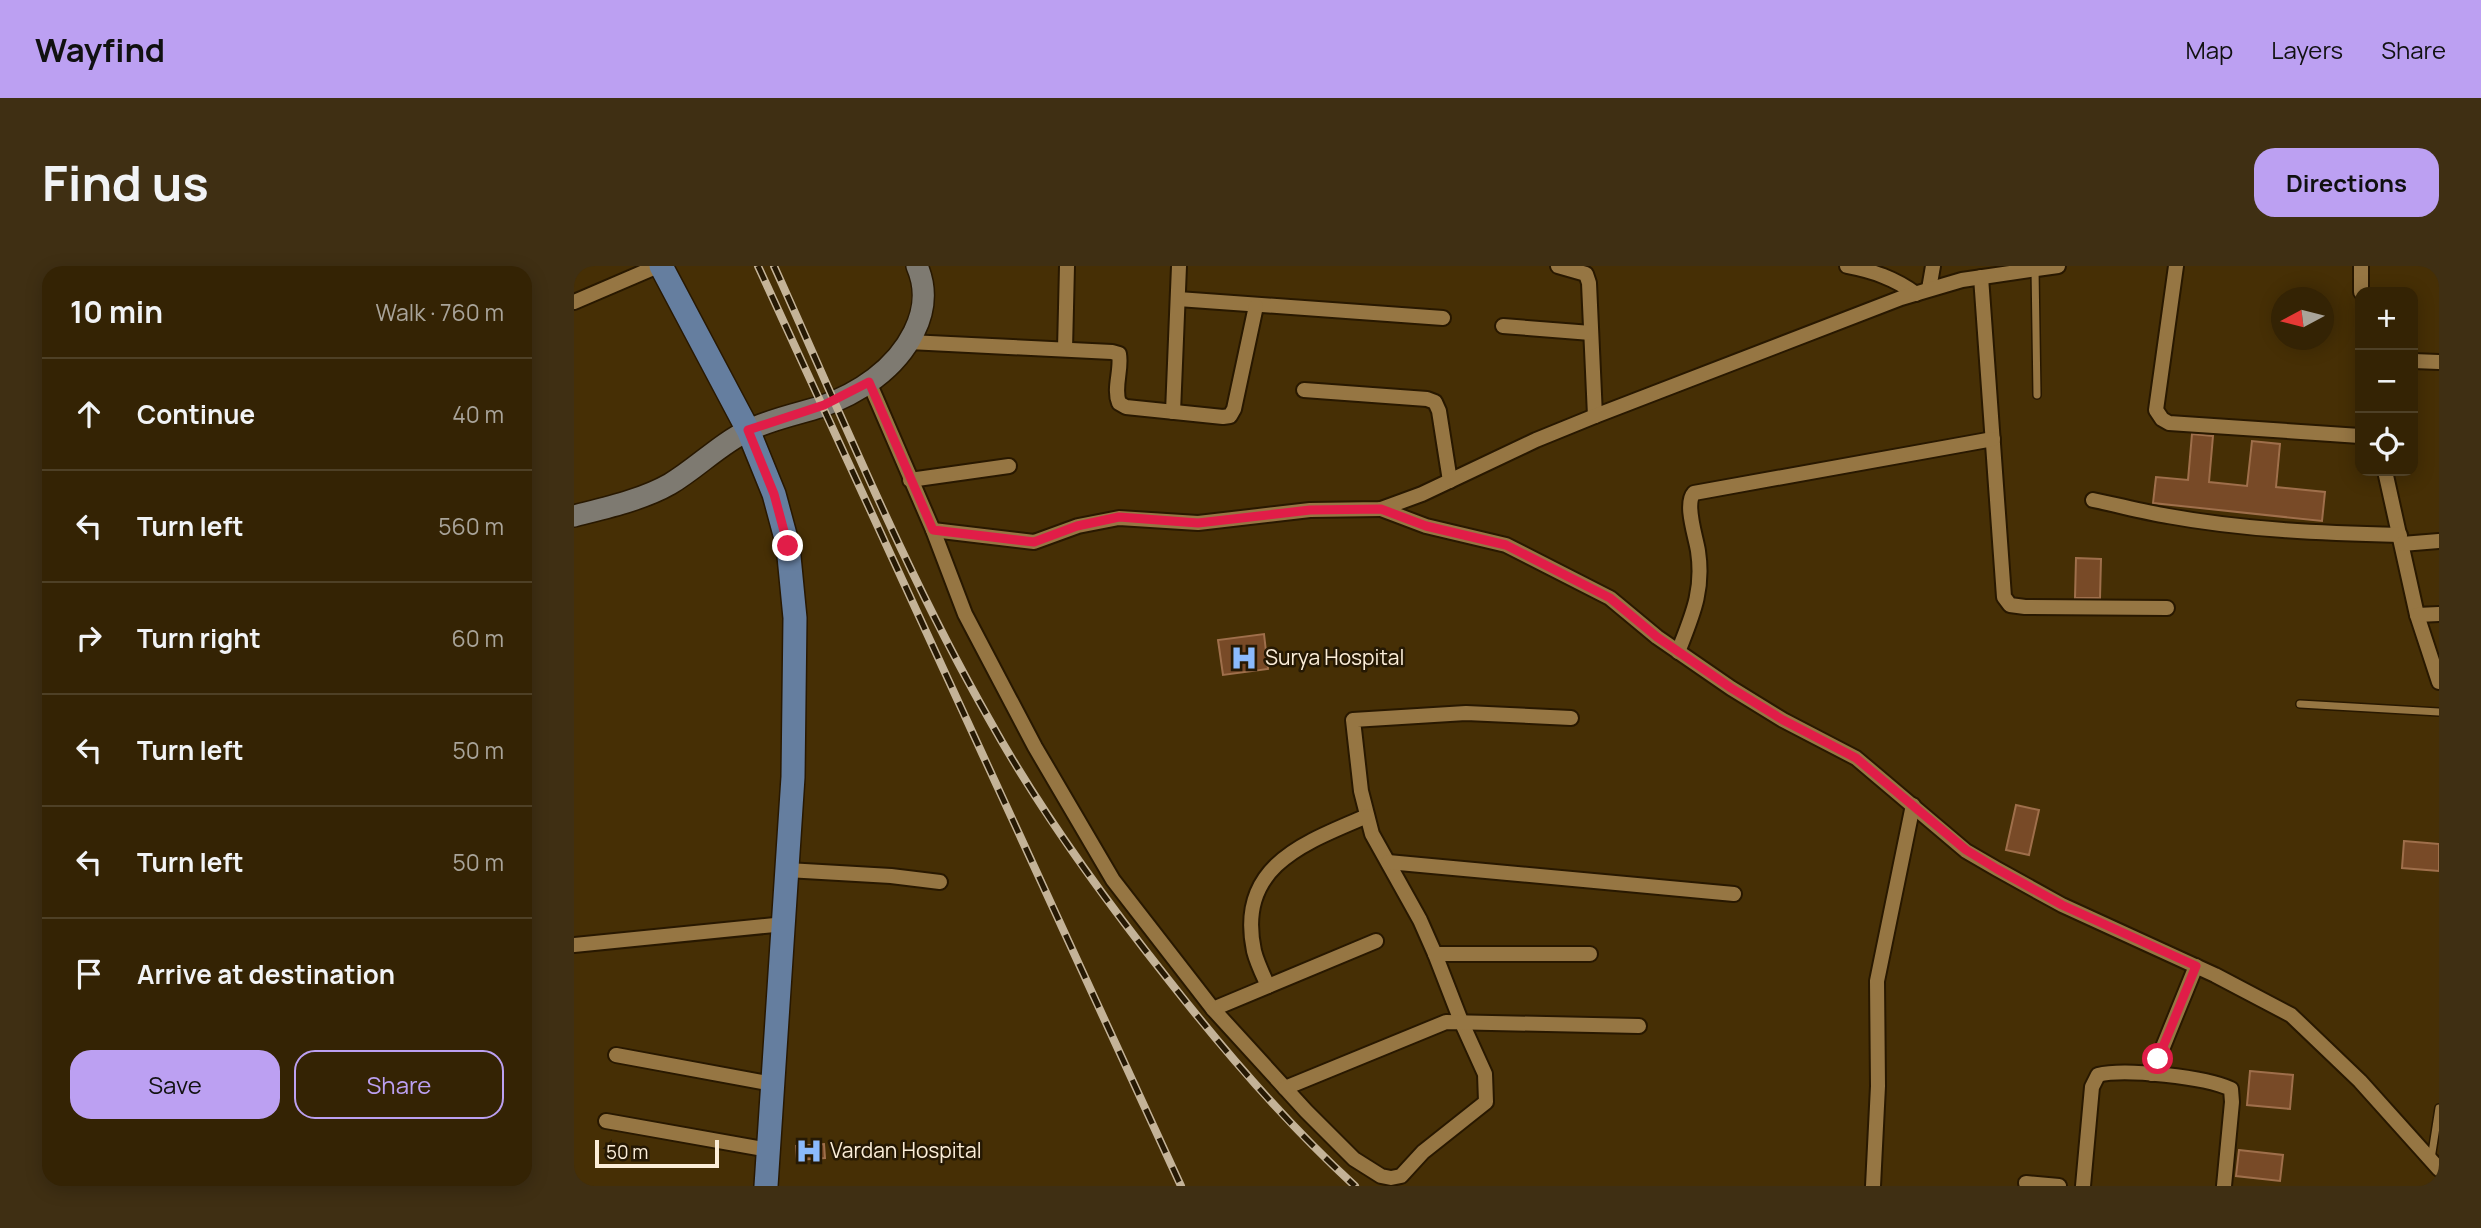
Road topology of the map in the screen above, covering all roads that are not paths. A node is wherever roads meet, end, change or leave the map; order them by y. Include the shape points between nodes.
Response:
1 (660, 266) edge
2 (917, 266) edge
3 (1067, 266) edge
4 (1179, 266) edge
5 (1558, 266) edge
6 (1847, 266) edge
7 (1933, 266) edge
8 (2058, 266) edge
9 (2176, 266) edge
10 (2361, 266) edge
11 (2035, 270) junction
12 (1981, 277) junction
13 (2361, 287) edge
14 (1923, 291) junction
15 (1178, 299) junction
16 (574, 302) edge
17 (1256, 306) junction
18 (1443, 317) dead end
19 (1503, 326) dead end
20 (1591, 333) junction
21 (909, 342) junction
22 (1065, 349) junction
23 (2418, 361) edge
24 (2439, 362) edge
25 (869, 382) junction
26 (1304, 390) dead end
27 (2037, 395) dead end
28 (1173, 412) junction
29 (1595, 416) junction
30 (748, 430) junction
31 (2355, 436) edge
32 (1993, 439) junction
33 (1009, 466) dead end
34 (2386, 476) edge
35 (910, 480) junction
36 (1450, 481) junction
37 (2093, 500) dead end
38 (1381, 509) junction
39 (574, 516) edge
40 (933, 530) junction
41 (2401, 539) junction
42 (2439, 541) edge
43 (2168, 608) dead end
44 (2439, 614) edge
45 (2417, 615) junction
46 (1678, 652) junction
47 (2439, 682) edge
48 (2300, 704) dead end
49 (2439, 712) edge
50 (1572, 718) dead end
51 (1913, 805) junction
52 (1367, 816) junction
53 (1388, 862) junction
54 (787, 870) junction
55 (940, 882) dead end
56 (1734, 894) dead end
57 (785, 924) junction
58 (1376, 941) dead end
59 (574, 945) edge
60 (1436, 954) junction
61 (1590, 954) dead end
62 (2196, 966) junction
63 (1268, 986) junction
64 (1213, 1009) junction
65 (1461, 1021) junction
66 (1639, 1026) dead end
67 (616, 1055) dead end
68 (2152, 1074) junction
69 (773, 1084) junction
70 (1285, 1088) junction
71 (2439, 1108) edge
72 (606, 1121) dead end
73 (769, 1150) junction
74 (2435, 1165) edge
75 (2026, 1183) dead end
76 (766, 1186) edge
77 (1872, 1186) edge
78 (2059, 1186) edge
79 (2083, 1186) edge
80 (2224, 1186) edge

1 - 16 street
1 - 30 main road
2 - 21 street via 924,288 923,308
3 - 22 street
4 - 15 street
5 - 20 street via 1586,274
6 - 14 street
7 - 14 street
8 - 11 street
9 - 31 street via 2156,410 2162,419
10 - 13 street
11 - 12 street
11 - 27 lane
12 - 14 street
12 - 32 street
14 - 29 street
15 - 17 street
15 - 28 street
17 - 18 street
17 - 28 street via 1230,416
19 - 20 street
20 - 29 street
21 - 22 street
21 - 25 street via 893,364
22 - 28 street via 1119,354 1119,403
23 - 24 street
25 - 30 street via 824,405
25 - 35 street
26 - 36 street via 1435,402
29 - 36 street
30 - 39 street via 669,484
30 - 54 main road via 780,514 793,594 793,777
32 - 43 street via 2004,597 2010,605
32 - 46 street via 1694,493 1689,502 1700,590
33 - 35 street
34 - 41 street
35 - 40 street
36 - 38 street
37 - 41 street via 2168,516
38 - 40 street via 1310,510 1198,523 1119,517 1034,542
38 - 46 street via 1426,526 1506,545 1610,598
40 - 64 street via 965,614 1084,831 1113,880
41 - 42 street
41 - 45 street
44 - 45 street
45 - 47 street
46 - 51 street via 1783,720 1856,758
48 - 49 lane
50 - 52 street via 1466,713 1353,720
51 - 62 street via 1966,850 1997,869 2062,905
51 - 77 street via 1877,981 1878,1086
52 - 53 street
52 - 63 street via 1290,853 1267,873 1254,901 1251,929 1254,952
53 - 56 street
53 - 60 street
54 - 55 street
54 - 57 main road
57 - 59 street
57 - 69 main road
58 - 63 street
60 - 61 street
60 - 65 street
62 - 68 street
62 - 74 street via 2291,1015 2360,1080
63 - 64 street
64 - 70 street
65 - 66 street
65 - 70 street via 1446,1022
65 - 70 street via 1485,1074 1486,1102 1423,1152 1401,1176 1381,1176 1354,1159
67 - 69 street
68 - 79 street via 2098,1075 2092,1087
68 - 80 street via 2219,1083 2231,1089
69 - 73 main road
71 - 74 lane
72 - 73 street
73 - 76 main road
75 - 78 street

